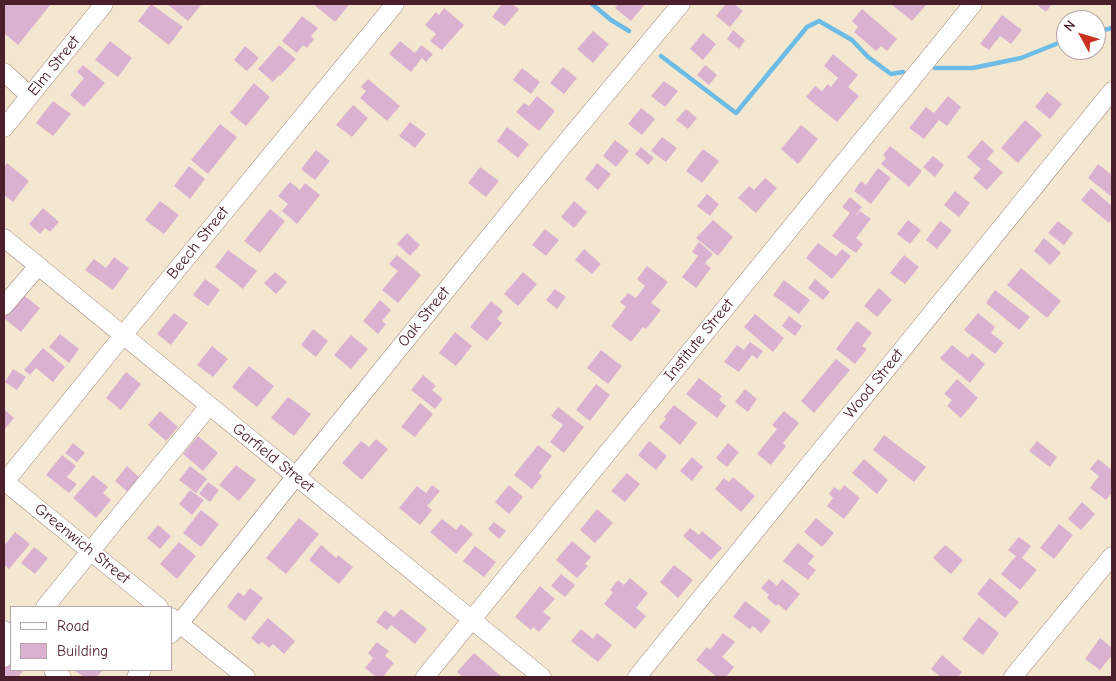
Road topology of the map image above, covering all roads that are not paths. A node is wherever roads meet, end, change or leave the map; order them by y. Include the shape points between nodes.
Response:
1 (104, 4) edge
2 (395, 4) edge
3 (681, 4) edge
4 (973, 4) edge
5 (4, 72) edge
6 (1112, 91) edge
7 (30, 96) junction
8 (4, 128) edge
9 (4, 238) edge
10 (38, 266) junction
11 (4, 306) edge
12 (123, 335) junction
13 (209, 406) junction
14 (296, 476) junction
15 (4, 482) edge
16 (90, 551) junction
17 (1112, 556) edge
18 (45, 606) edge
19 (159, 606) edge
20 (472, 620) junction
21 (174, 625) edge
22 (246, 677) edge
23 (425, 677) edge
24 (542, 677) edge
25 (637, 677) edge
26 (1013, 677) edge

1 - 7 street, Elm Street
2 - 12 street, Beech Street
3 - 14 street, Oak Street
4 - 20 street, Institute Street
5 - 7 street
6 - 25 street, Wood Street
7 - 8 street, Elm Street
9 - 10 street, Garfield Street
10 - 11 street
10 - 12 street, Garfield Street
12 - 13 street, Garfield Street
12 - 15 street, Beech Street
13 - 14 street, Garfield Street
13 - 16 street
14 - 20 street, Garfield Street
14 - 21 street, Oak Street
15 - 16 street, Greenwich Street
16 - 18 street
16 - 19 street, Greenwich Street
17 - 26 street
20 - 23 street, Institute Street
20 - 24 street, Garfield Street
21 - 22 street

